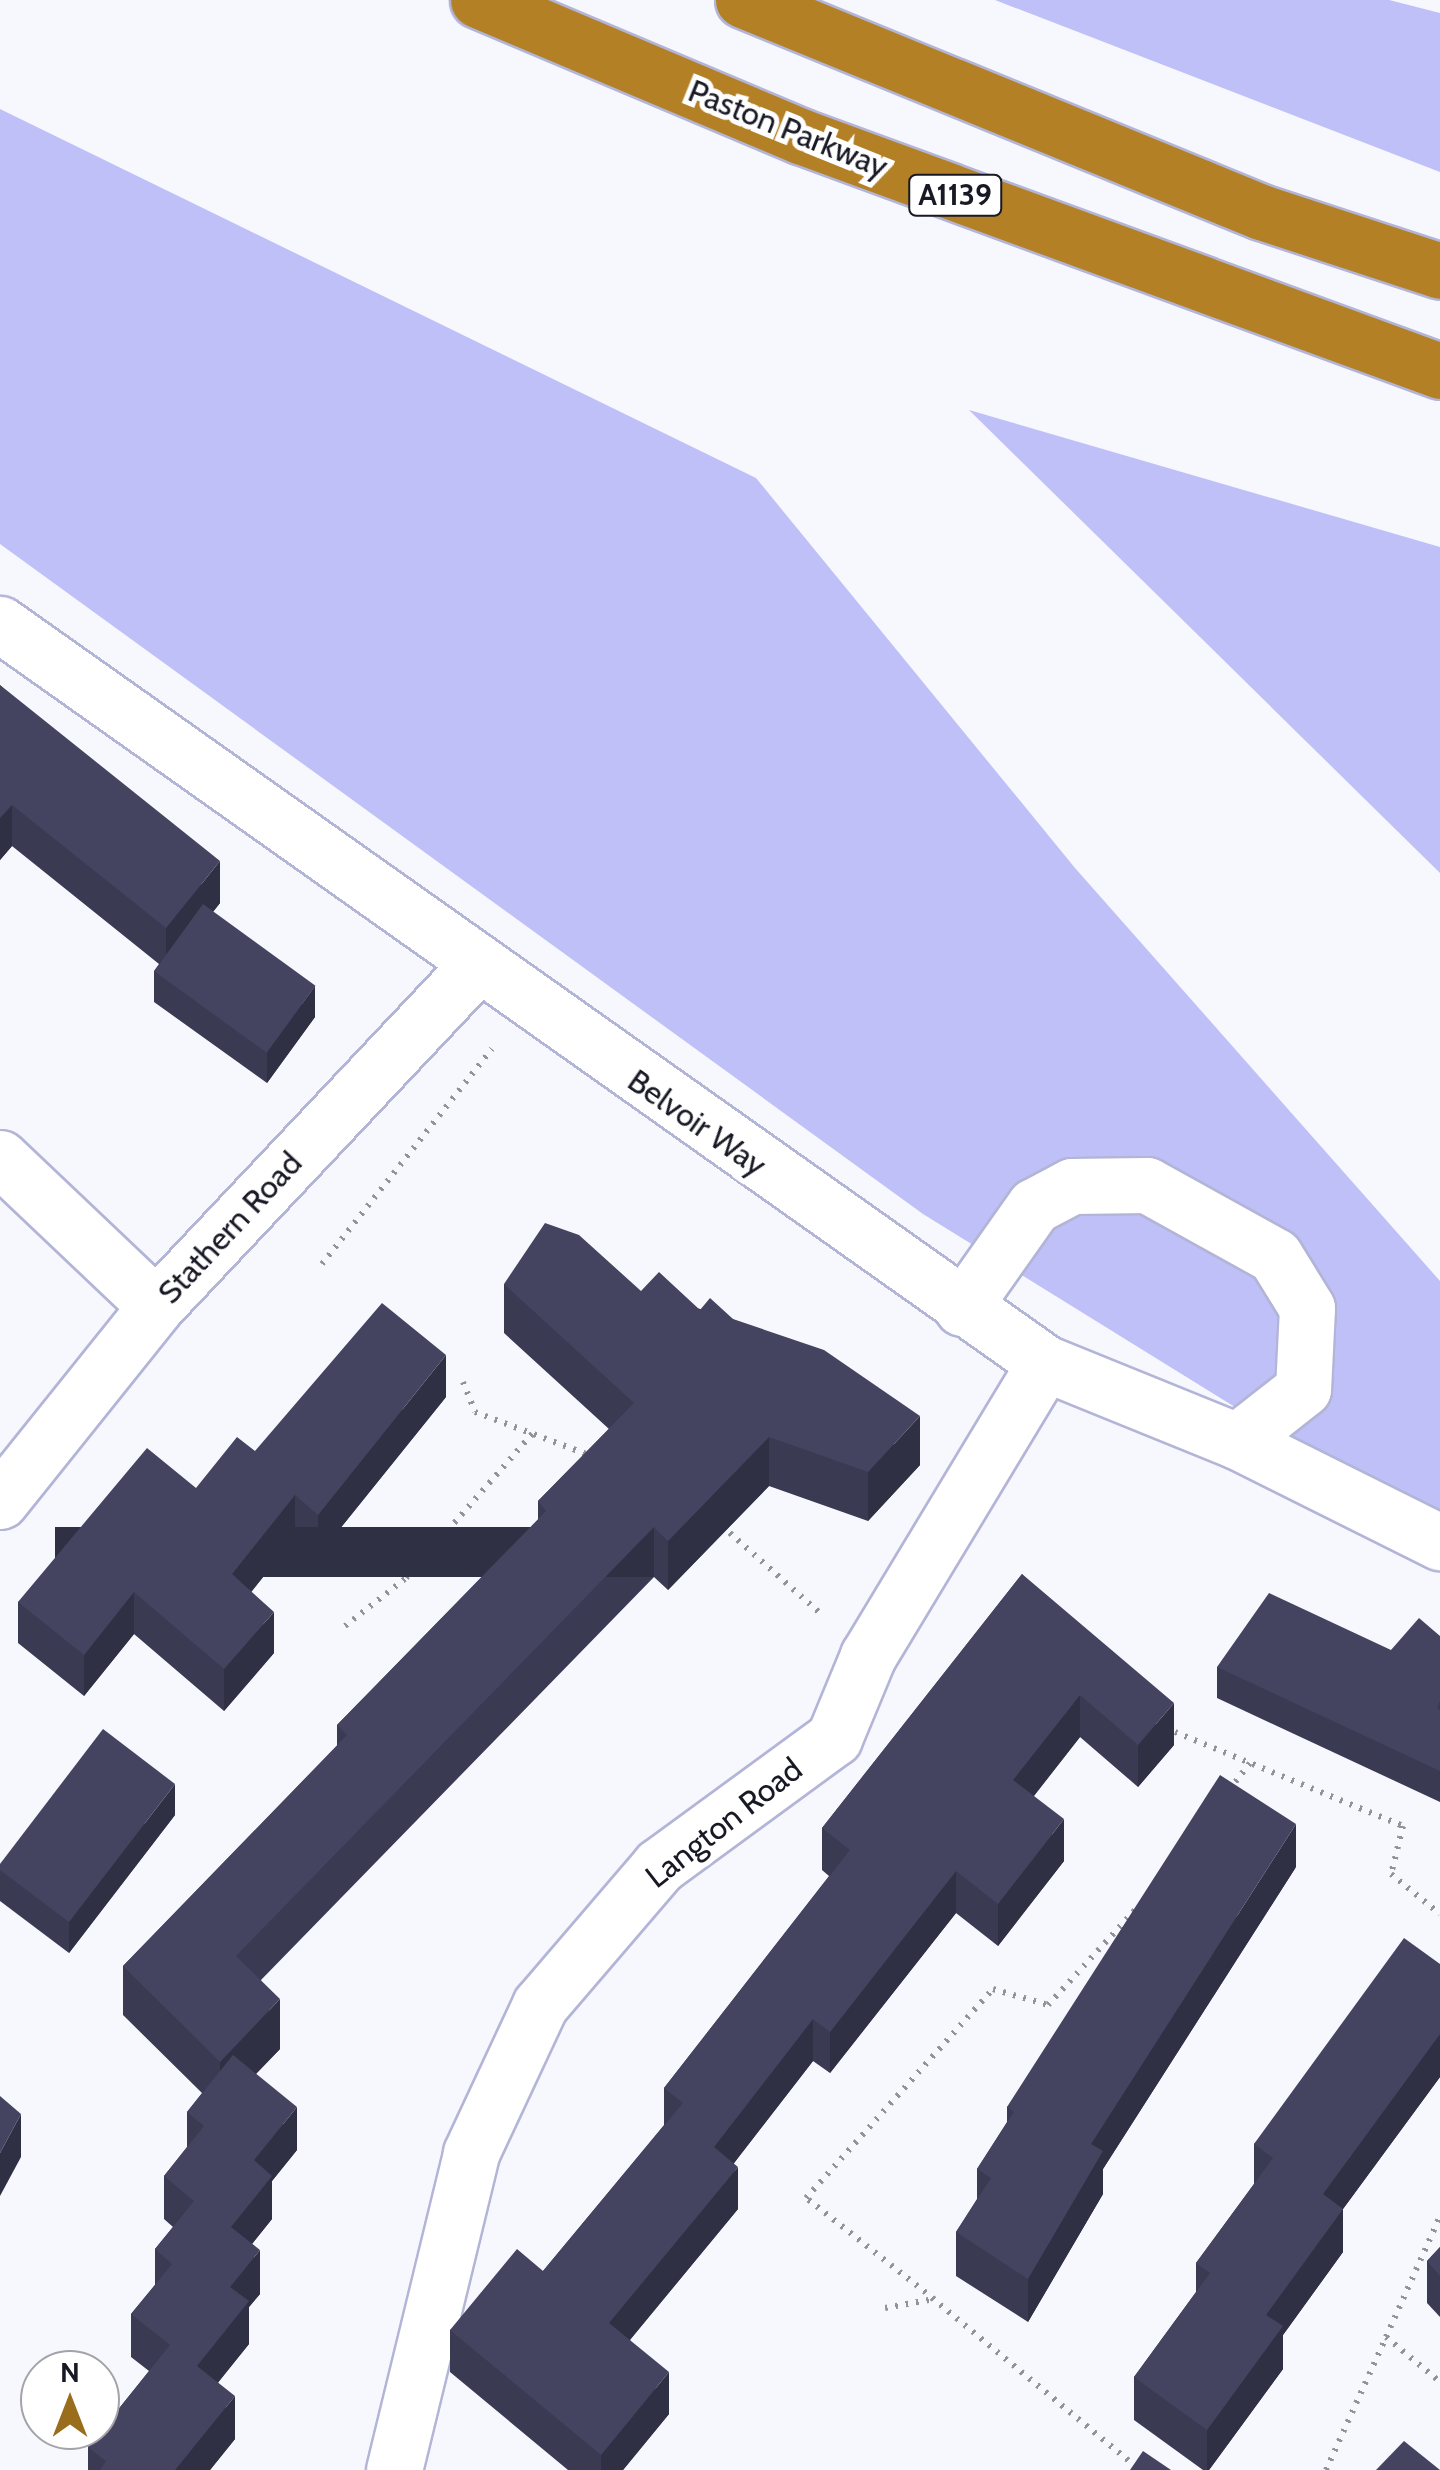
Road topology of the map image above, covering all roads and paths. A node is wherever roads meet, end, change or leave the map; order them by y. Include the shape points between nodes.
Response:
1 (478, 0) edge
2 (744, 0) edge
3 (1440, 271) edge
4 (1440, 371) edge
5 (0, 624) edge
6 (475, 968) junction
7 (526, 1004) junction
8 (0, 1158) edge
9 (322, 1264) dead end
10 (156, 1306) junction
11 (962, 1308) junction
12 (1045, 1363) junction
13 (463, 1382) dead end
14 (533, 1433) junction
15 (1238, 1441) junction
16 (607, 1462) edge
17 (0, 1501) edge
18 (710, 1515) edge
19 (1440, 1542) edge
20 (345, 1626) dead end
21 (868, 1656) junction
22 (1175, 1732) dead end
23 (1250, 1763) junction
24 (1217, 1806) edge
25 (1138, 1906) edge
26 (1440, 1914) edge
27 (1440, 2216) edge
28 (932, 2297) junction
29 (885, 2308) dead end
30 (1386, 2336) junction
31 (1440, 2382) edge
32 (394, 2470) edge
33 (1140, 2470) edge
34 (1326, 2470) edge

1 - 4 highway, Paston Parkway / A1139 via 800,136
2 - 3 highway via 1261,212
5 - 6 street, Belvoir Way
6 - 7 street, Belvoir Way
6 - 10 street, Stathern Road
7 - 9 path
7 - 11 street, Belvoir Way
8 - 10 street
10 - 17 street, Stathern Road
11 - 12 street, Belvoir Way
11 - 15 street via 1034,1206 1072,1186 1147,1185 1275,1256 1307,1308 1304,1389
12 - 15 street, Belvoir Way
12 - 21 street, Langton Road
13 - 14 path via 475,1412
14 - 16 path
14 - 20 path via 406,1578
15 - 19 street, Belvoir Way
18 - 21 path
21 - 32 street, Langton Road via 834,1738 658,1866 540,2004 471,2152
22 - 23 path
23 - 24 path
23 - 26 path via 1403,1826 1392,1874
25 - 28 path via 1048,2004 993,1989 806,2198
27 - 30 path
28 - 29 path
28 - 33 path
30 - 31 path
30 - 34 path

